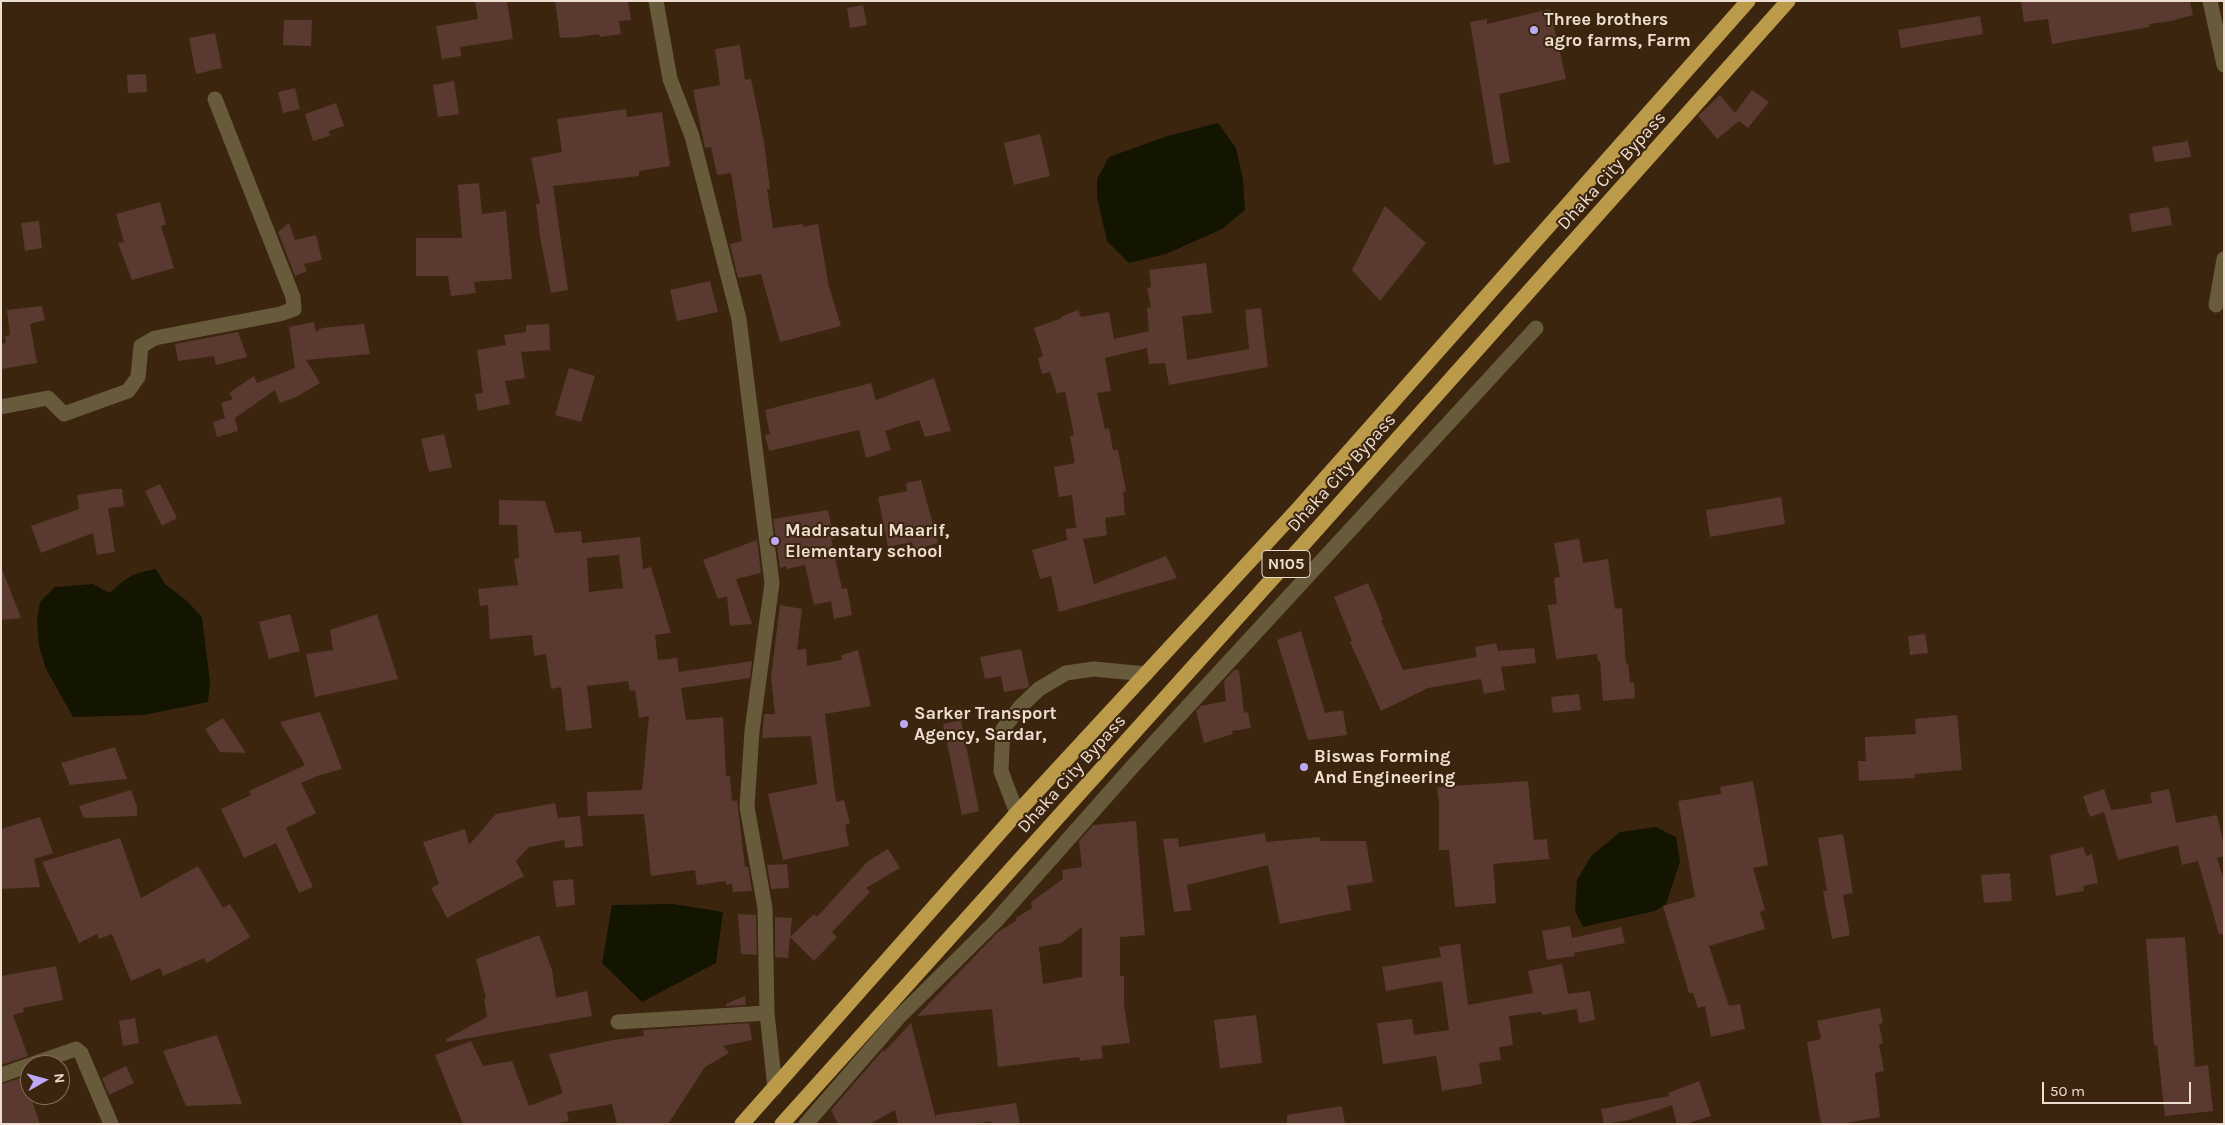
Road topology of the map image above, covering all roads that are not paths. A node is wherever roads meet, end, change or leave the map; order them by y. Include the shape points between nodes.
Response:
1 (656, 1) edge
2 (1748, 1) edge
3 (1788, 1) edge
4 (2210, 1) edge
5 (2224, 65) edge
6 (215, 99) dead end
7 (2224, 259) edge
8 (2216, 305) dead end
9 (1536, 328) dead end
10 (1, 407) edge
11 (1146, 674) junction
12 (1017, 813) junction
13 (767, 1012) junction
14 (618, 1022) dead end
15 (1, 1075) edge
16 (774, 1088) junction
17 (807, 1098) junction
18 (812, 1121) edge
19 (111, 1124) edge
20 (742, 1124) edge
21 (782, 1124) edge

1 - 13 street via 670,79 692,136 739,319 772,583 752,731 747,807 765,908
2 - 11 highway via 1304,503
3 - 17 highway, Dhaka City Bypass / N105
4 - 5 street
6 - 10 street via 293,297 294,309 155,338 141,346 138,377 128,391 64,414 48,398
7 - 8 street
9 - 18 street via 1133,766 995,922 898,1018
11 - 12 highway
11 - 12 street via 1094,669 1066,673 1039,689 1020,707 1003,729 1000,771
12 - 16 highway
13 - 14 street
13 - 16 street
15 - 19 street via 76,1049 81,1053
16 - 20 highway
17 - 18 street
17 - 21 highway, Dhaka City Bypass / N105

